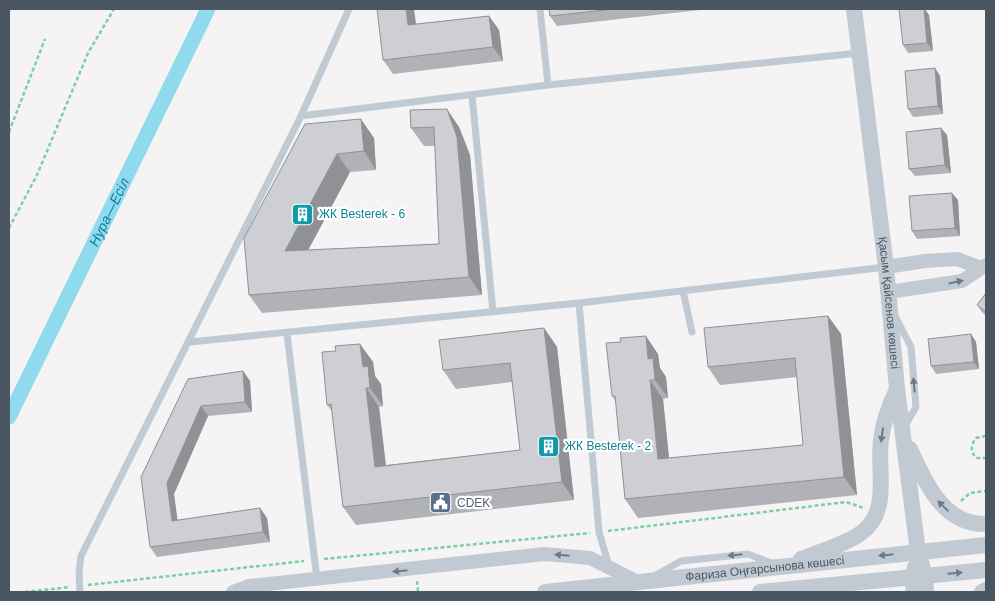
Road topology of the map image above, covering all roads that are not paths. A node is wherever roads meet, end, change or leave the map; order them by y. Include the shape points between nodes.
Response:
1 (350, 9) edge
2 (540, 9) edge
3 (854, 9) edge
4 (859, 54) junction
5 (548, 85) junction
6 (472, 95) junction
7 (301, 116) junction
8 (984, 266) edge
9 (886, 267) junction
10 (683, 291) junction
11 (890, 299) junction
12 (579, 303) junction
13 (493, 312) junction
14 (692, 332) dead end
15 (286, 334) junction
16 (190, 342) junction
17 (897, 389) junction
18 (903, 433) junction
19 (986, 524) edge
20 (986, 545) edge
21 (918, 552) junction
22 (609, 566) junction
23 (782, 566) junction
24 (986, 570) edge
25 (317, 579) junction
26 (642, 582) junction
27 (917, 582) edge
28 (80, 589) edge
29 (986, 590) edge
30 (233, 592) edge
31 (545, 592) edge
32 (611, 592) edge
33 (760, 592) edge
34 (926, 592) edge
35 (982, 592) edge

1 - 7 lane
2 - 5 lane
3 - 4 street, Қасым Қайсенов көшесі
4 - 5 lane
4 - 9 street, Қасым Қайсенов көшесі
5 - 6 lane
6 - 7 lane
6 - 13 lane
7 - 16 lane
8 - 9 street via 956,259
11 -> 8 street via 962,281
9 - 10 lane
9 - 11 street, Қасым Қайсенов көшесі
10 - 12 lane
10 - 14 lane
11 - 17 street, Қасым Қайсенов көшесі
18 -> 11 lane via 916,407 911,347
12 - 13 lane
12 - 22 lane via 599,532
13 - 15 lane
15 - 16 lane
15 - 25 lane
16 - 28 lane via 82,556
17 - 18 street, Қасым Қайсенов көшесі
17 -> 23 street via 885,417 881,441 880,506 876,515 861,532
19 -> 18 street via 964,522 934,497
18 - 21 street, Қасым Қайсенов көшесі
20 - 21 street, Фариза Оңғарсынова көшесі
21 -> 23 street, Фариза Оңғарсынова көшесі
21 - 27 street, Қасым Қайсенов көшесі
22 -> 25 street via 590,558 545,554
22 - 26 street
23 -> 26 street, Фариза Оңғарсынова көшесі
27 -> 24 street, Фариза Оңғарсынова көшесі
25 - 30 street via 249,586
26 - 31 street, Фариза Оңғарсынова көшесі
26 - 32 street
27 - 33 street, Фариза Оңғарсынова көшесі
27 - 34 street, Қасым Қайсенов көшесі
29 - 35 street

